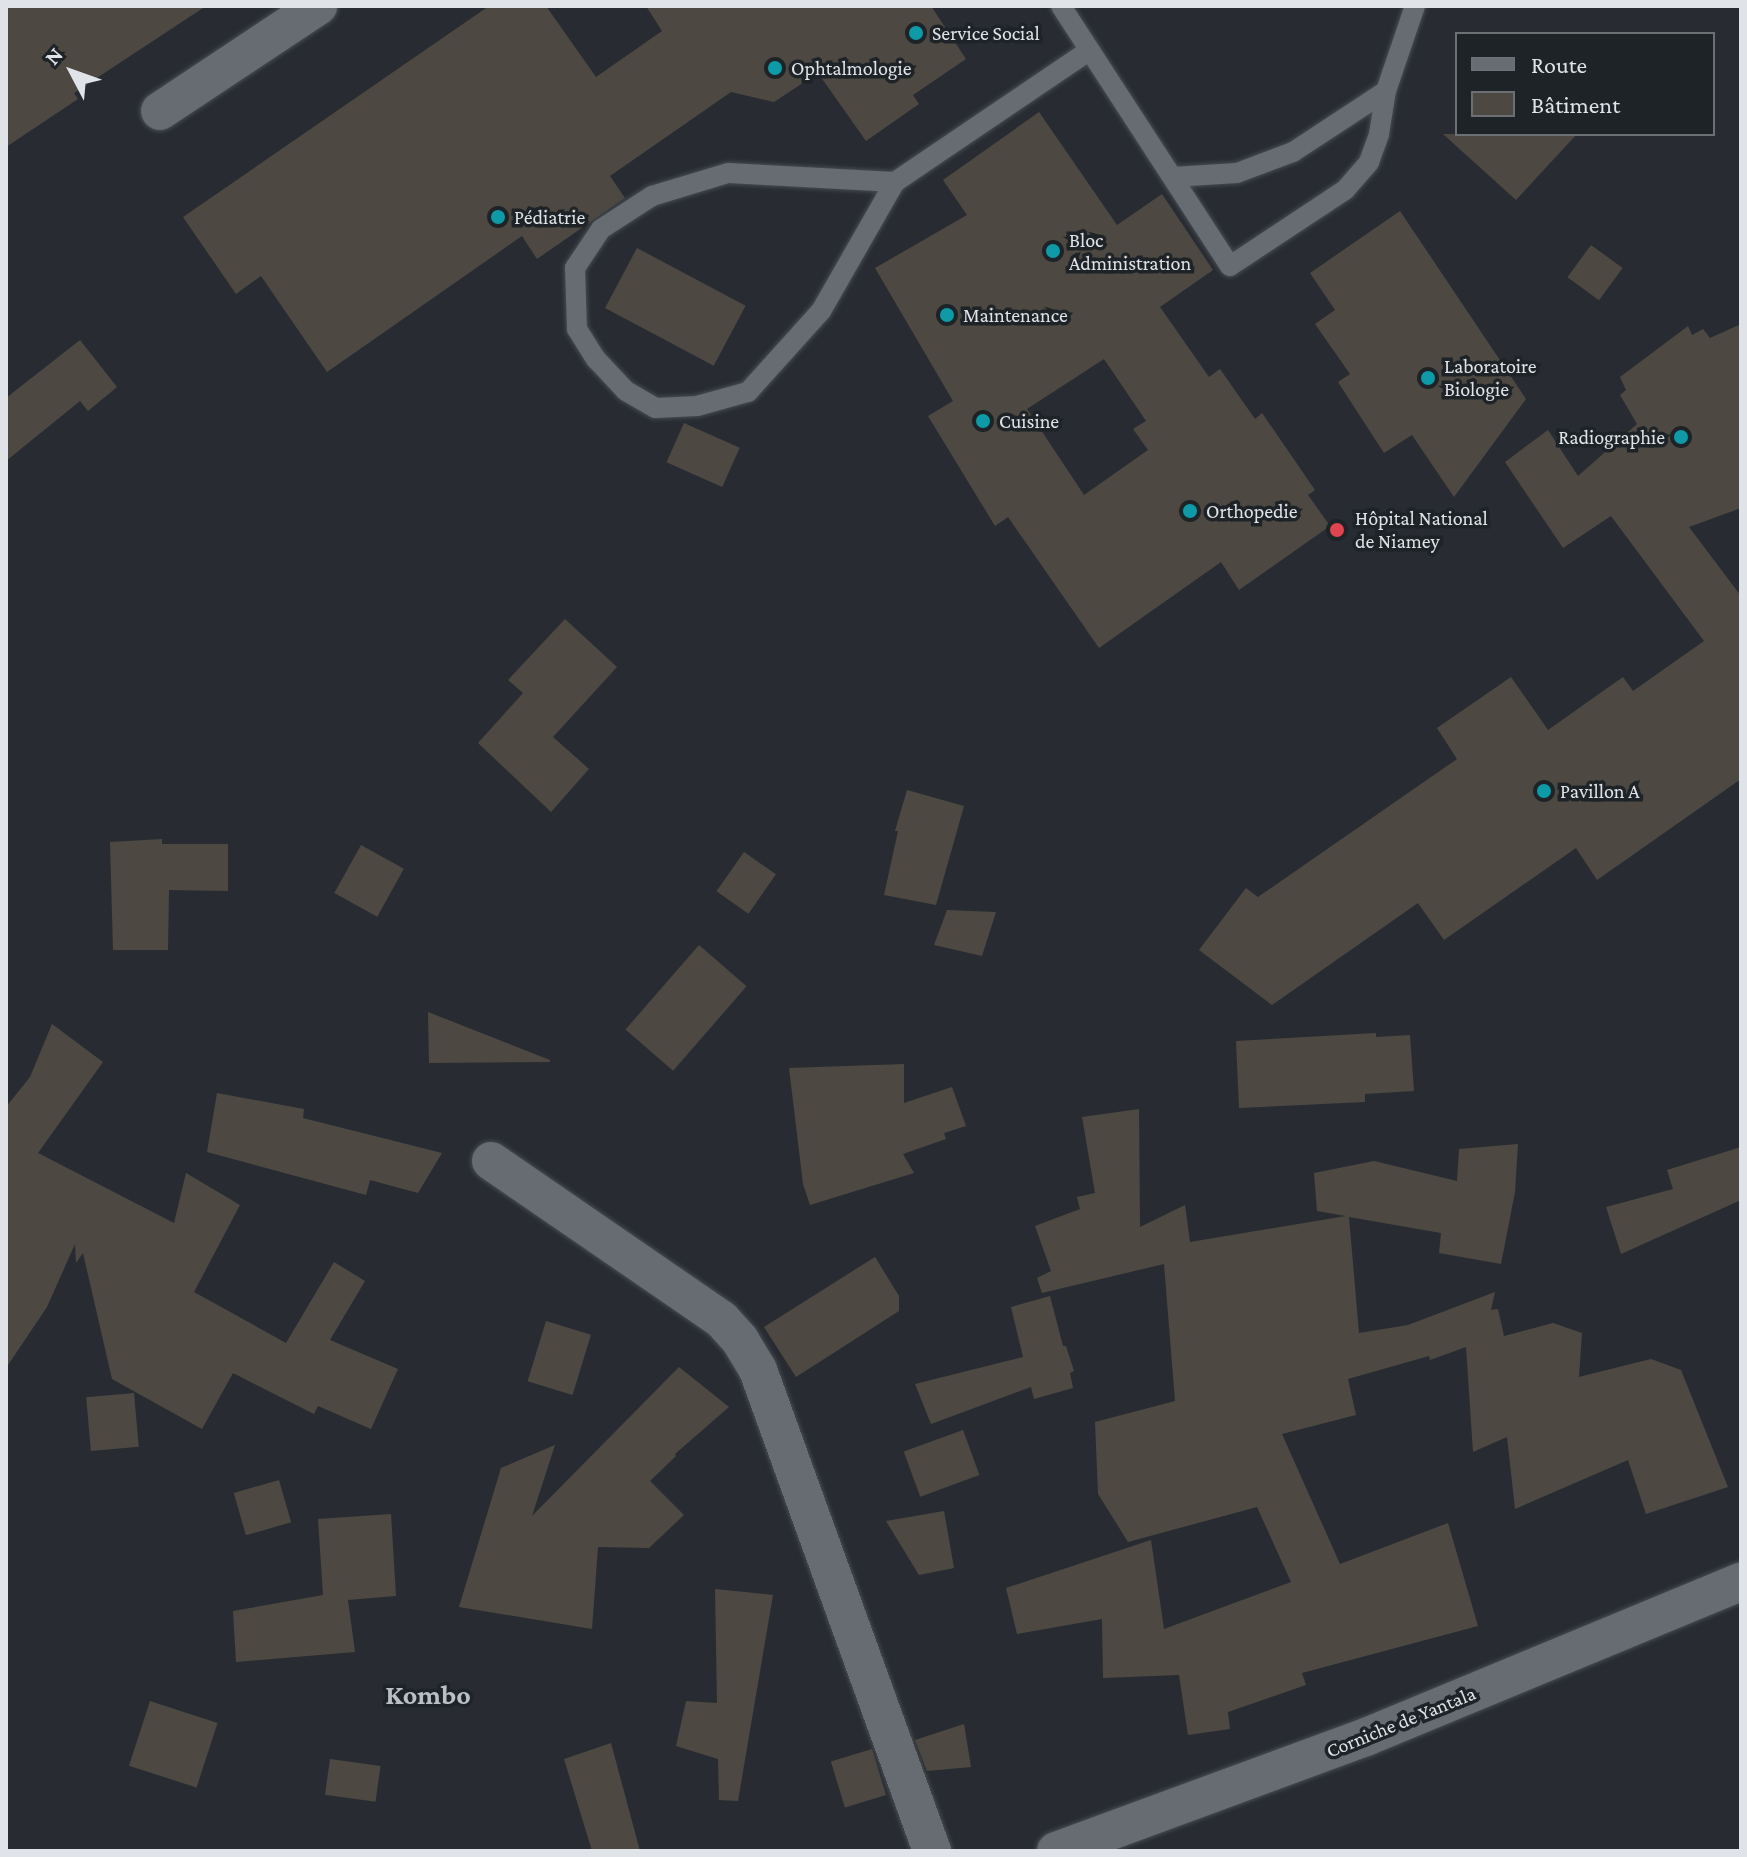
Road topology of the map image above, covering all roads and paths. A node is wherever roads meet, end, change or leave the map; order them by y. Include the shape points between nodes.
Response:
1 (318, 6) edge
2 (1061, 6) edge
3 (1415, 6) edge
4 (1090, 50) junction
5 (1386, 91) junction
6 (160, 111) dead end
7 (1173, 177) junction
8 (895, 182) junction
9 (491, 1161) dead end
10 (1741, 1582) edge
11 (932, 1851) edge
12 (1056, 1851) edge

1 - 6 street
2 - 4 lane
3 - 5 lane
4 - 7 lane
4 - 8 lane
5 - 7 lane via 1293,152 1237,173
5 - 7 lane via 1369,162 1345,190 1230,266
8 - 8 lane via 728,173 652,196 601,229 575,268 577,329 626,391 656,408 697,406 748,392 821,311
9 - 11 street via 722,1320 740,1340 758,1370
10 - 12 street, Corniche de Yantala via 1366,1737

